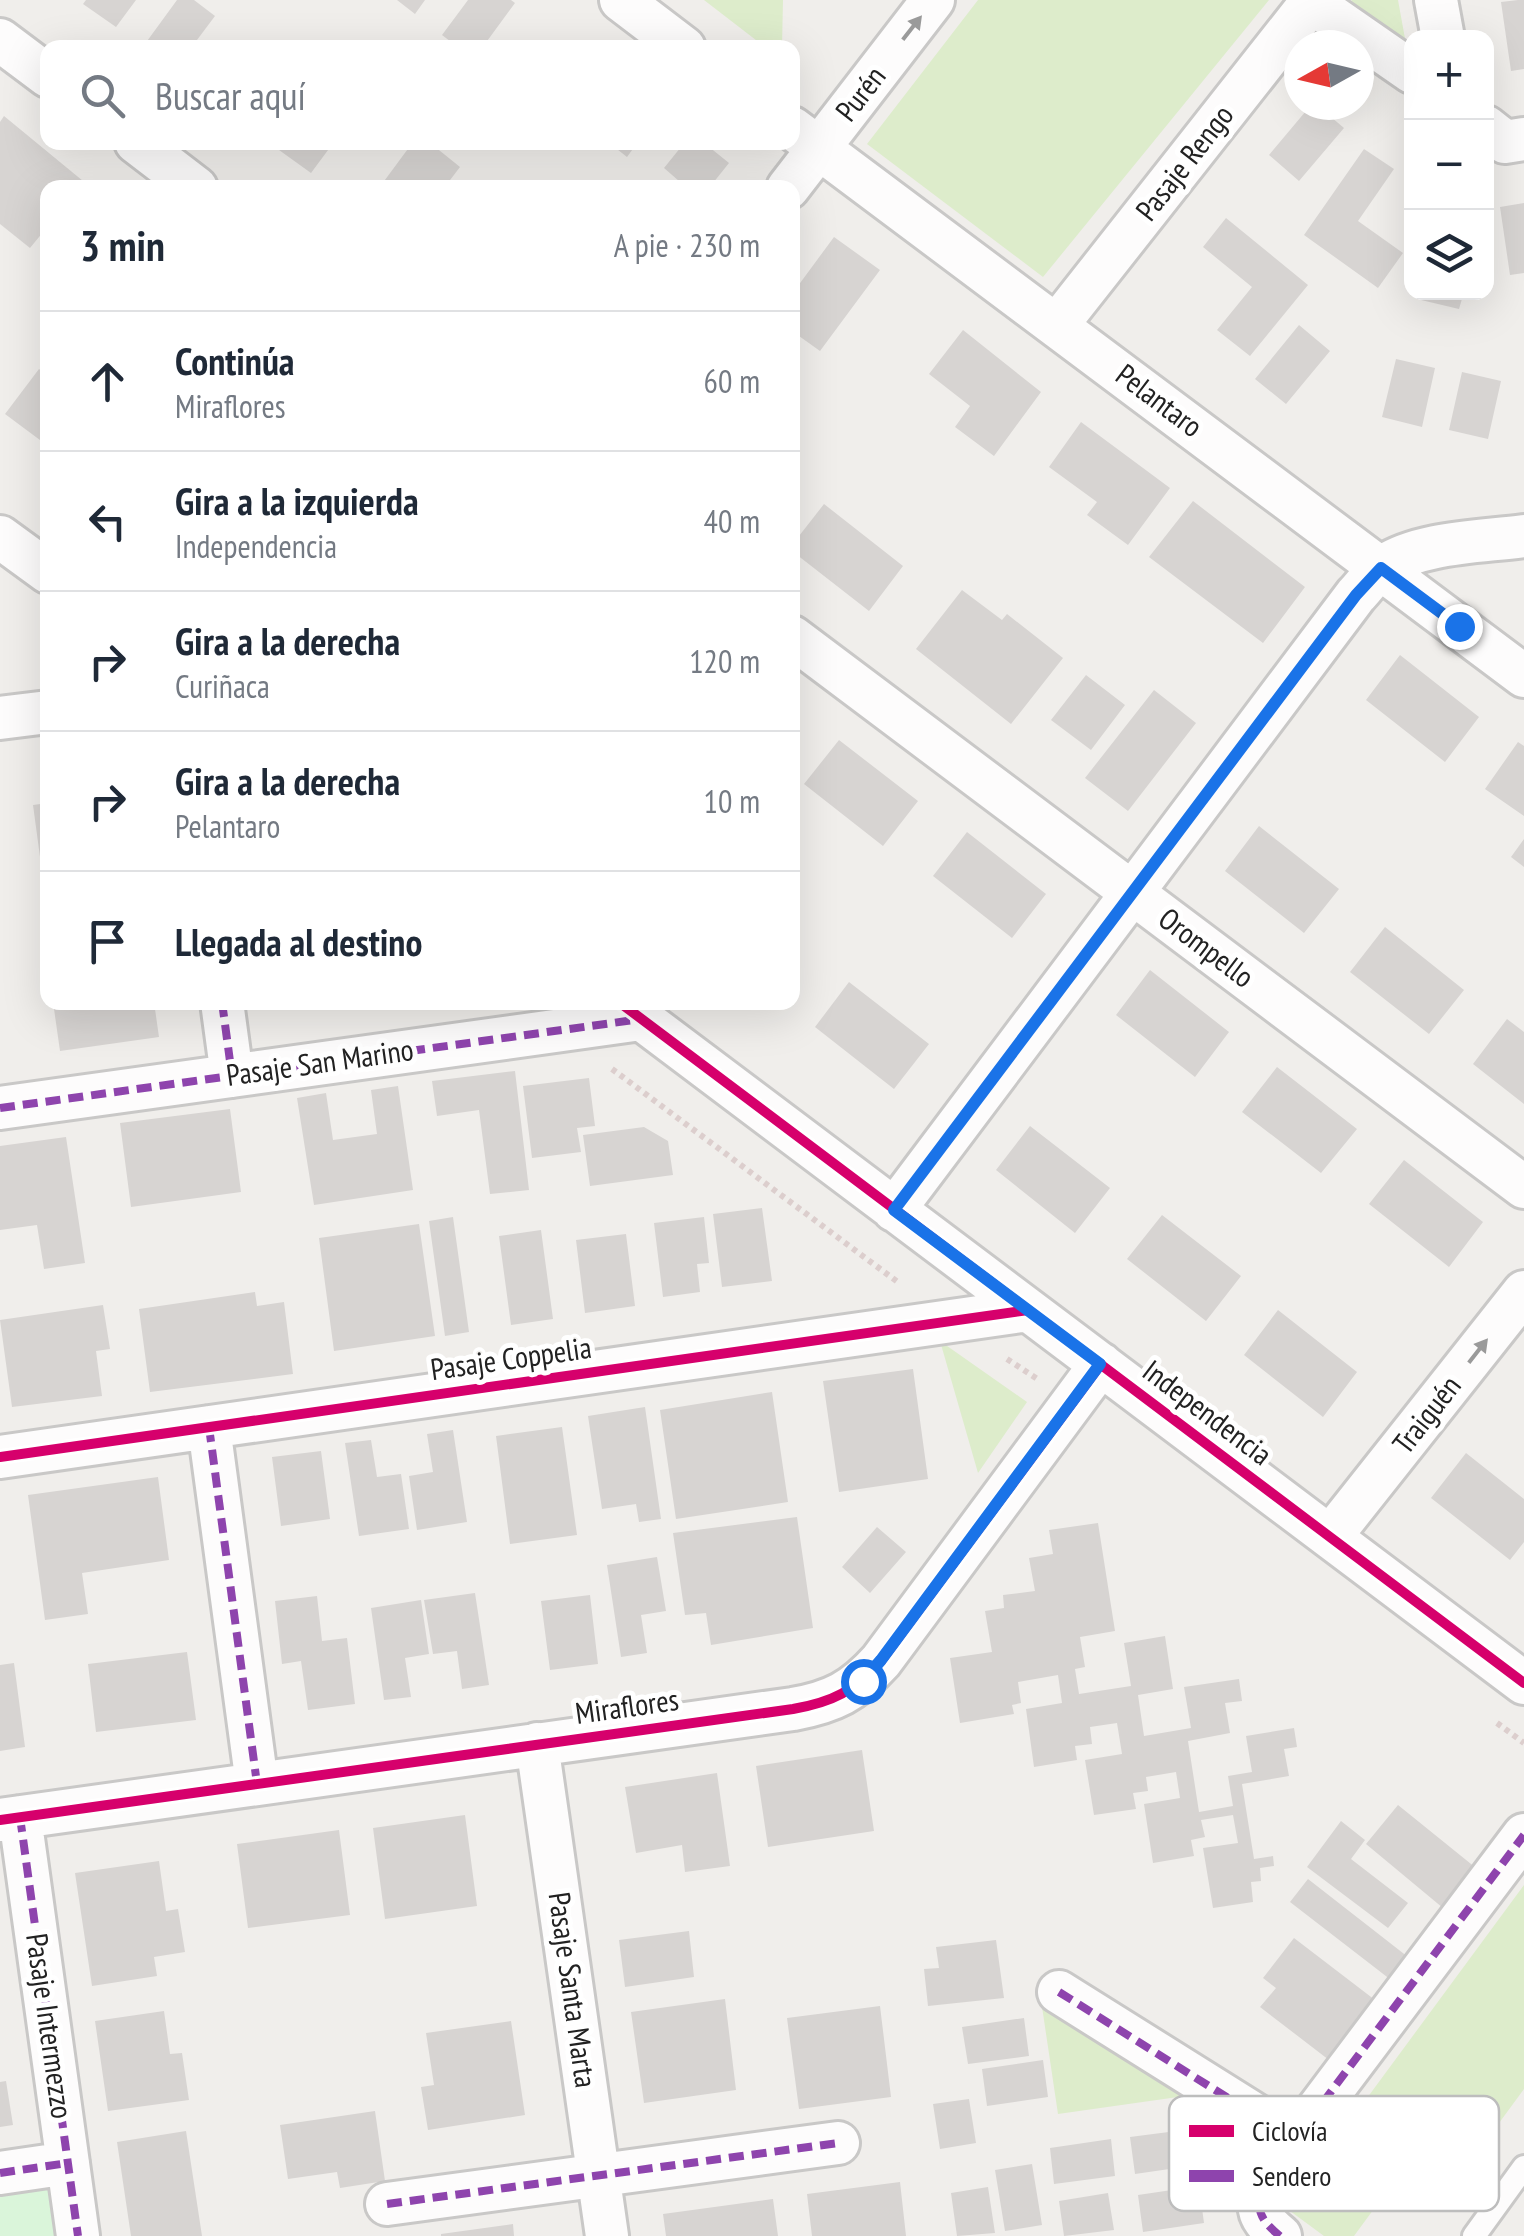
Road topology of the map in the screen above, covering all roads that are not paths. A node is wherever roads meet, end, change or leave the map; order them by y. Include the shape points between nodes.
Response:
1 (621, 0) edge
2 (934, 0) edge
3 (1436, 0) edge
4 (1312, 1) edge
5 (1442, 30) edge
6 (0, 40) edge
7 (674, 40) edge
8 (1404, 66) edge
9 (40, 70) edge
10 (1494, 133) edge
11 (806, 138) edge
12 (1524, 139) edge
13 (146, 150) edge
14 (186, 180) edge
15 (791, 180) edge
16 (1057, 325) junction
17 (1524, 536) edge
18 (0, 537) edge
19 (40, 566) edge
20 (1381, 568) junction
21 (800, 642) edge
22 (1524, 676) edge
23 (40, 713) edge
24 (0, 718) edge
25 (1133, 893) junction
26 (223, 1010) edge
27 (630, 1011) edge
28 (232, 1076) junction
29 (0, 1108) edge
30 (1524, 1187) edge
31 (894, 1210) junction
32 (1524, 1292) edge
33 (1028, 1310) junction
34 (1100, 1364) junction
35 (209, 1427) junction
36 (0, 1457) edge
37 (1330, 1537) junction
38 (1524, 1683) edge
39 (538, 1744) junction
40 (257, 1784) junction
41 (10, 1818) edge
42 (1524, 1835) edge
43 (1059, 1992) dead end
44 (1225, 2096) edge
45 (1328, 2096) edge
46 (838, 2142) dead end
47 (68, 2163) junction
48 (1524, 2167) edge
49 (0, 2173) edge
50 (598, 2175) junction
51 (1499, 2202) edge
52 (387, 2204) dead end
53 (1492, 2211) edge
54 (78, 2236) edge
55 (606, 2236) edge
56 (1474, 2236) edge

1 - 7 street
11 -> 2 street, Purén
3 - 5 street
4 - 8 street
4 - 16 street, Pasaje Rengo
6 - 9 street
10 - 12 street via 1506,142
11 - 15 street, Purén
11 - 16 street, Pelantaro
13 - 14 street
16 - 20 street, Pelantaro
17 - 20 street via 1424,549
18 - 19 street
20 - 22 street, Pelantaro
20 - 25 street
21 - 25 street, Orompello
23 - 24 street
25 - 30 street, Orompello
25 - 31 street
26 - 28 street
27 - 28 street, Pasaje San Marino via 560,1030
27 - 31 street, Independencia
28 - 29 street, Pasaje San Marino
31 - 33 street, Independencia
37 -> 32 street, Traiguén
33 - 34 street, Independencia
33 - 35 street, Pasaje Coppelia
34 - 37 street, Independencia
34 - 39 street, Miraflores via 863,1681 817,1705
35 - 36 street, Pasaje Coppelia
35 - 40 street
37 - 38 street, Independencia
39 - 40 street, Miraflores
39 - 50 street, Pasaje Santa Marta
40 - 41 street, Miraflores
41 - 47 street, Pasaje Intermezzo
42 - 45 street
43 - 44 street
46 - 50 street
47 - 49 street
47 - 54 street, Pasaje Intermezzo
48 - 51 lane
50 - 52 street
50 - 55 street, Pasaje Santa Marta
53 - 56 lane

